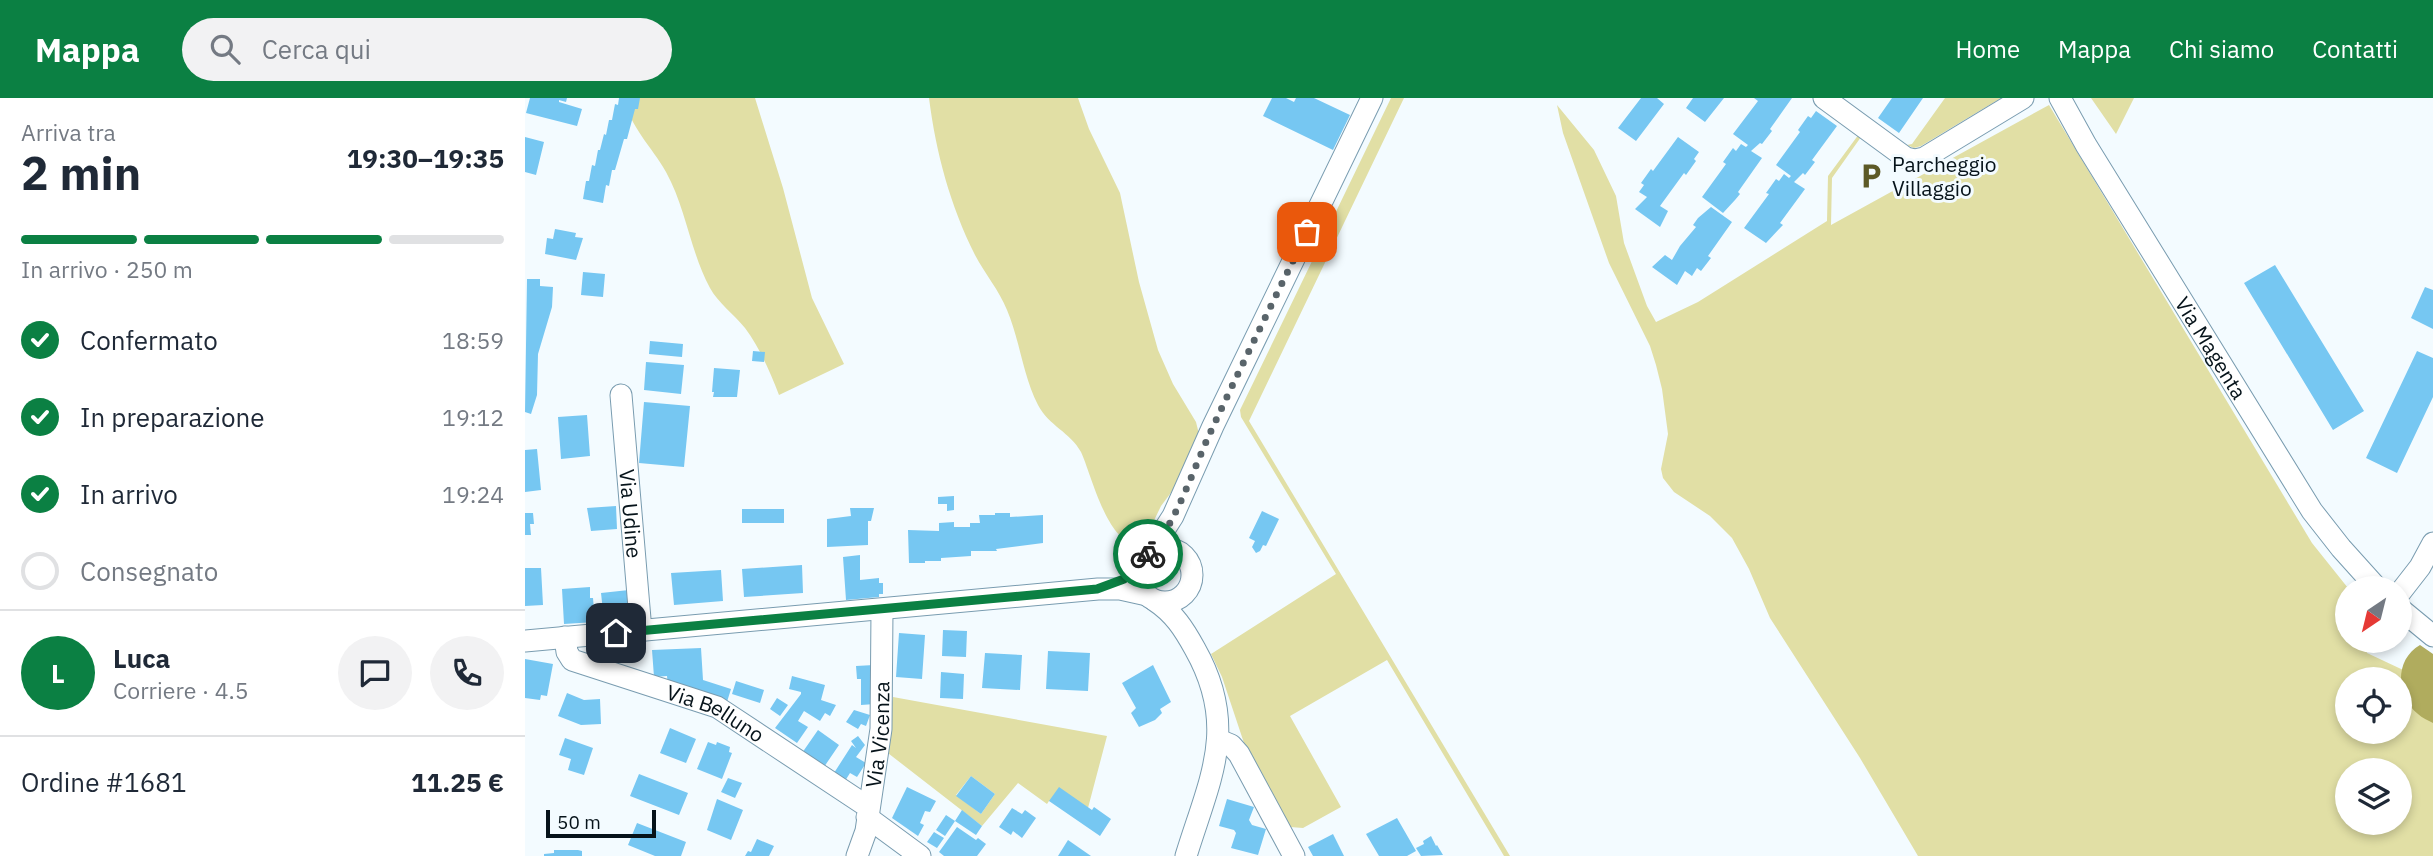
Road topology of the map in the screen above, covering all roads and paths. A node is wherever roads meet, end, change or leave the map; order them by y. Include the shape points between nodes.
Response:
1 (1372, 98) edge
2 (1824, 98) edge
3 (2023, 98) edge
4 (2060, 98) edge
5 (621, 395) dead end
6 (1180, 499) junction
7 (2433, 543) edge
8 (1145, 557) junction
9 (1188, 560) junction
10 (2366, 576) edge
11 (2412, 577) edge
12 (1097, 589) junction
13 (1189, 589) junction
14 (1151, 597) junction
15 (882, 610) junction
16 (2412, 619) edge
17 (641, 631) junction
18 (2433, 636) edge
19 (565, 637) junction
20 (525, 641) edge
21 (1193, 646) junction
22 (1219, 740) junction
23 (868, 812) junction
24 (857, 856) edge
25 (920, 856) edge
26 (1186, 856) edge
27 (1294, 856) edge

1 - 6 street
2 - 3 street via 1915,160 1924,159
4 - 10 street, Via Magenta via 2312,511
5 - 17 street, Via Udine
6 - 8 street via 1165,531
6 - 9 street via 1180,529
7 - 11 street
8 - 9 street via 1170,548
8 - 12 street via 1124,579
8 - 14 street via 1139,581
9 - 13 street via 1193,574
12 - 14 street
12 - 15 street
13 - 14 street via 1173,601
13 - 21 street via 1184,616
14 - 21 street via 1177,618
15 - 17 street
15 - 23 street, Via Vicenza via 882,712
16 - 18 street
17 - 19 street
19 - 20 street
19 - 23 street, Via Belluno via 572,660 717,707
21 - 22 street via 1214,691
22 - 26 street
22 - 27 street via 1236,750
23 - 24 street, Via Vicenza
23 - 25 street

